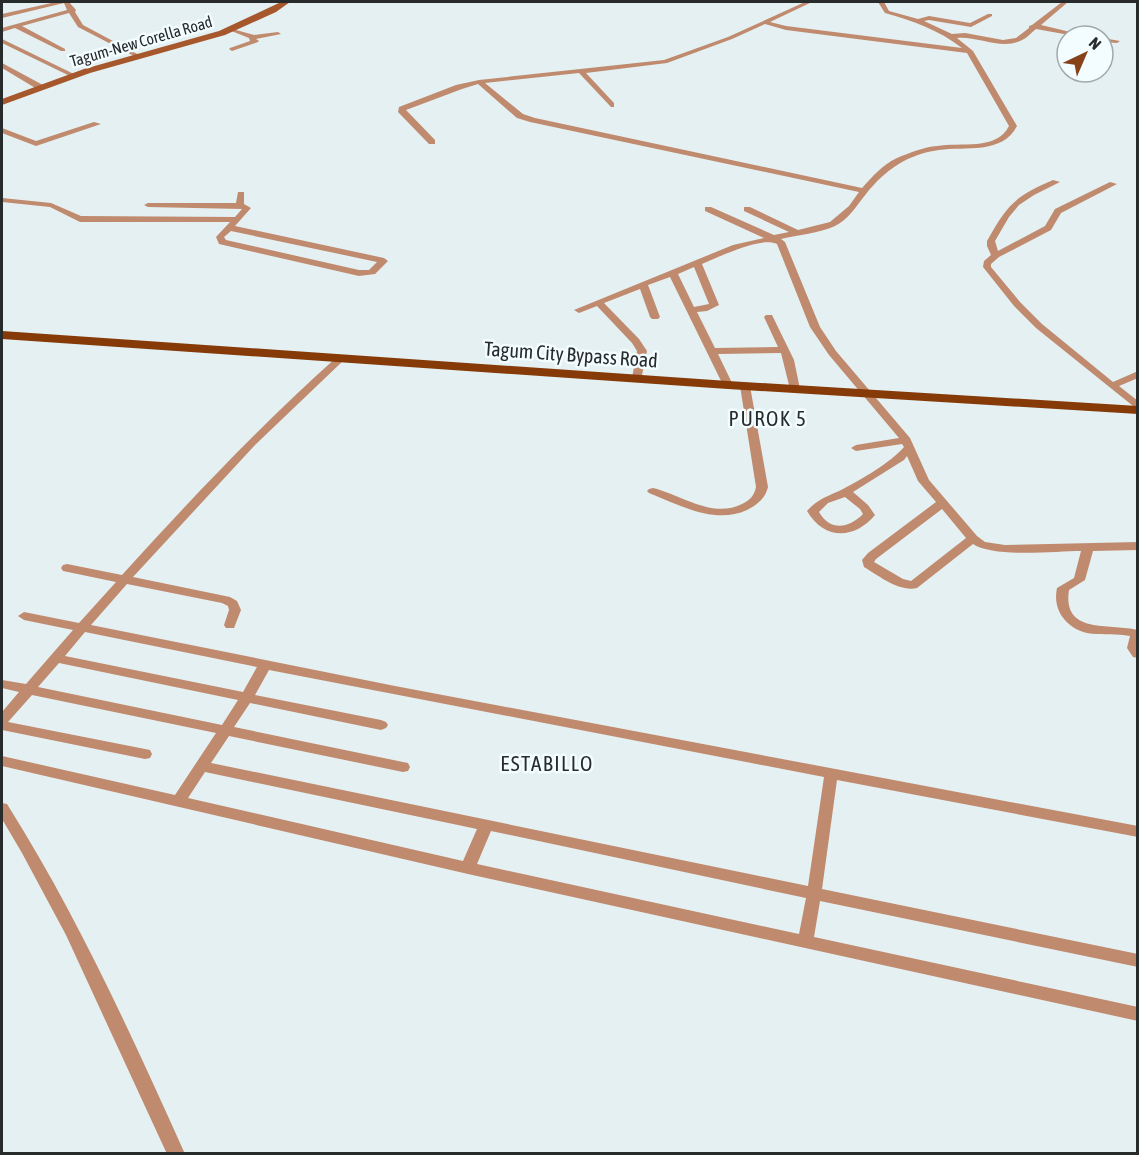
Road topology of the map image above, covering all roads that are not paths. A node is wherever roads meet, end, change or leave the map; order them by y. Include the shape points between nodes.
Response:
1 (64, 2) edge
2 (286, 2) edge
3 (809, 2) edge
4 (881, 2) edge
5 (1065, 2) edge
6 (73, 10) junction
7 (990, 15) dead end
8 (2, 16) edge
9 (917, 21) junction
10 (763, 22) junction
11 (16, 26) junction
12 (1031, 27) junction
13 (231, 29) junction
14 (2, 30) edge
15 (1055, 30) edge
16 (278, 34) dead end
17 (952, 36) junction
18 (253, 38) junction
19 (2, 41) edge
20 (63, 50) dead end
21 (232, 50) dead end
22 (971, 51) junction
23 (138, 56) junction
24 (2, 65) edge
25 (582, 72) junction
26 (74, 76) junction
27 (479, 82) junction
28 (39, 87) junction
29 (2, 101) edge
30 (611, 105) dead end
31 (97, 124) dead end
32 (2, 130) edge
33 (432, 142) dead end
34 (1056, 182) dead end
35 (1113, 184) dead end
36 (864, 191) junction
37 (241, 194) dead end
38 (2, 200) edge
39 (148, 205) dead end
40 (240, 206) junction
41 (708, 209) dead end
42 (747, 209) dead end
43 (237, 220) junction
44 (231, 228) junction
45 (796, 232) junction
46 (773, 238) junction
47 (996, 255) junction
48 (698, 262) junction
49 (673, 273) junction
50 (643, 284) junction
51 (599, 303) junction
52 (579, 310) dead end
53 (693, 310) junction
54 (655, 317) dead end
55 (769, 317) dead end
56 (2, 334) edge
57 (785, 350) junction
58 (712, 351) junction
59 (342, 358) junction
60 (1137, 374) edge
61 (637, 378) junction
62 (728, 385) junction
63 (745, 386) junction
64 (1112, 386) junction
65 (795, 389) junction
66 (867, 393) junction
67 (1137, 409) edge
68 (907, 444) junction
69 (856, 448) dead end
70 (653, 491) dead end
71 (846, 492) junction
72 (941, 504) junction
73 (973, 539) junction
74 (1137, 546) edge
75 (1088, 547) junction
76 (67, 568) dead end
77 (123, 580) junction
78 (24, 616) dead end
79 (230, 625) dead end
80 (80, 628) junction
81 (1137, 654) edge
82 (55, 658) junction
83 (265, 665) junction
84 (2, 684) edge
85 (27, 691) junction
86 (247, 697) junction
87 (2, 720) edge
88 (2, 725) edge
89 (381, 725) dead end
90 (223, 731) junction
91 (145, 754) dead end
92 (2, 761) edge
93 (203, 766) junction
94 (403, 767) dead end
95 (831, 774) junction
96 (178, 802) junction
97 (2, 808) edge
98 (486, 825) junction
99 (1137, 832) edge
100 (468, 868) junction
101 (814, 894) junction
102 (805, 942) junction
103 (1137, 961) edge
104 (1137, 1014) edge
105 (176, 1154) edge

1 - 6 street
1 - 8 street
2 - 13 main road, Tagum-New Corella Road
3 - 10 street
4 - 9 street via 887,12
5 - 12 street
6 - 11 street
6 - 23 street via 80,26
7 - 9 street via 971,25 929,18
9 - 17 street
10 - 22 street
10 - 25 street via 665,62
11 - 14 street
11 - 20 street
12 - 15 street
12 - 17 street via 1013,41
13 - 18 street
13 - 23 main road, Tagum-New Corella Road
16 - 18 street
17 - 22 street
18 - 21 street via 255,42
19 - 26 street
22 - 36 street via 1013,126 1010,134 989,145 921,151 886,167
23 - 26 main road, Tagum-New Corella Road
24 - 28 street
25 - 27 street
25 - 30 street
26 - 28 main road, Tagum-New Corella Road
27 - 33 street via 401,110
27 - 36 street via 520,116 533,120
28 - 29 main road, Tagum-New Corella Road
31 - 32 street via 36,144
34 - 47 street via 1014,202 991,241
35 - 47 street via 1058,211 1048,228
36 - 45 street via 833,224
37 - 40 street
38 - 43 street via 57,206 70,217 80,219
39 - 40 street
40 - 43 street via 247,208
41 - 46 street
42 - 45 street
43 - 44 street
44 - 44 street via 220,240 236,246 366,273 384,261
45 - 46 street
46 - 48 street
46 - 66 street via 782,245 815,327
47 - 64 street via 987,267 1017,304
48 - 49 street
48 - 53 street via 714,305
49 - 50 street
49 - 53 street
50 - 51 street
50 - 54 street
51 - 52 street
51 - 61 street via 642,351
53 - 58 street
55 - 57 street
56 - 59 main road, Tagum City Bypass Road
57 - 58 street
57 - 65 street
58 - 62 street
59 - 61 main road, Tagum City Bypass Road
59 - 77 street via 284,409
60 - 64 street
61 - 62 main road, Tagum City Bypass Road
62 - 63 main road, Tagum City Bypass Road
63 - 65 main road, Tagum City Bypass Road
63 - 70 street via 762,487 758,499 741,510 720,514
64 - 67 street
65 - 66 main road, Tagum City Bypass Road
66 - 67 main road, Tagum City Bypass Road
66 - 68 street
68 - 69 street
68 - 71 street via 900,458
68 - 72 street via 924,481
71 - 71 street via 864,507 868,516 850,530 836,531 821,522 813,511 824,501
72 - 73 street
72 - 73 street via 872,556 868,564 899,582 913,585
73 - 75 street via 982,545 1005,549
74 - 75 street
75 - 81 street via 1079,580 1063,588 1063,607 1069,619 1084,630 1134,633 1137,637 1132,648
76 - 77 street
77 - 79 street via 226,600 235,610
77 - 80 street
78 - 80 street
80 - 82 street
80 - 83 street
82 - 85 street
82 - 86 street
83 - 86 street
83 - 95 street
84 - 85 street
85 - 87 street
85 - 90 street
86 - 89 street
86 - 90 street
88 - 91 street
90 - 93 street
90 - 94 street
92 - 96 street
93 - 96 street
93 - 98 street
95 - 99 street
95 - 101 street
96 - 100 street
97 - 105 street via 55,898
98 - 100 street
98 - 101 street
100 - 102 street
101 - 102 street
101 - 103 street
102 - 104 street

